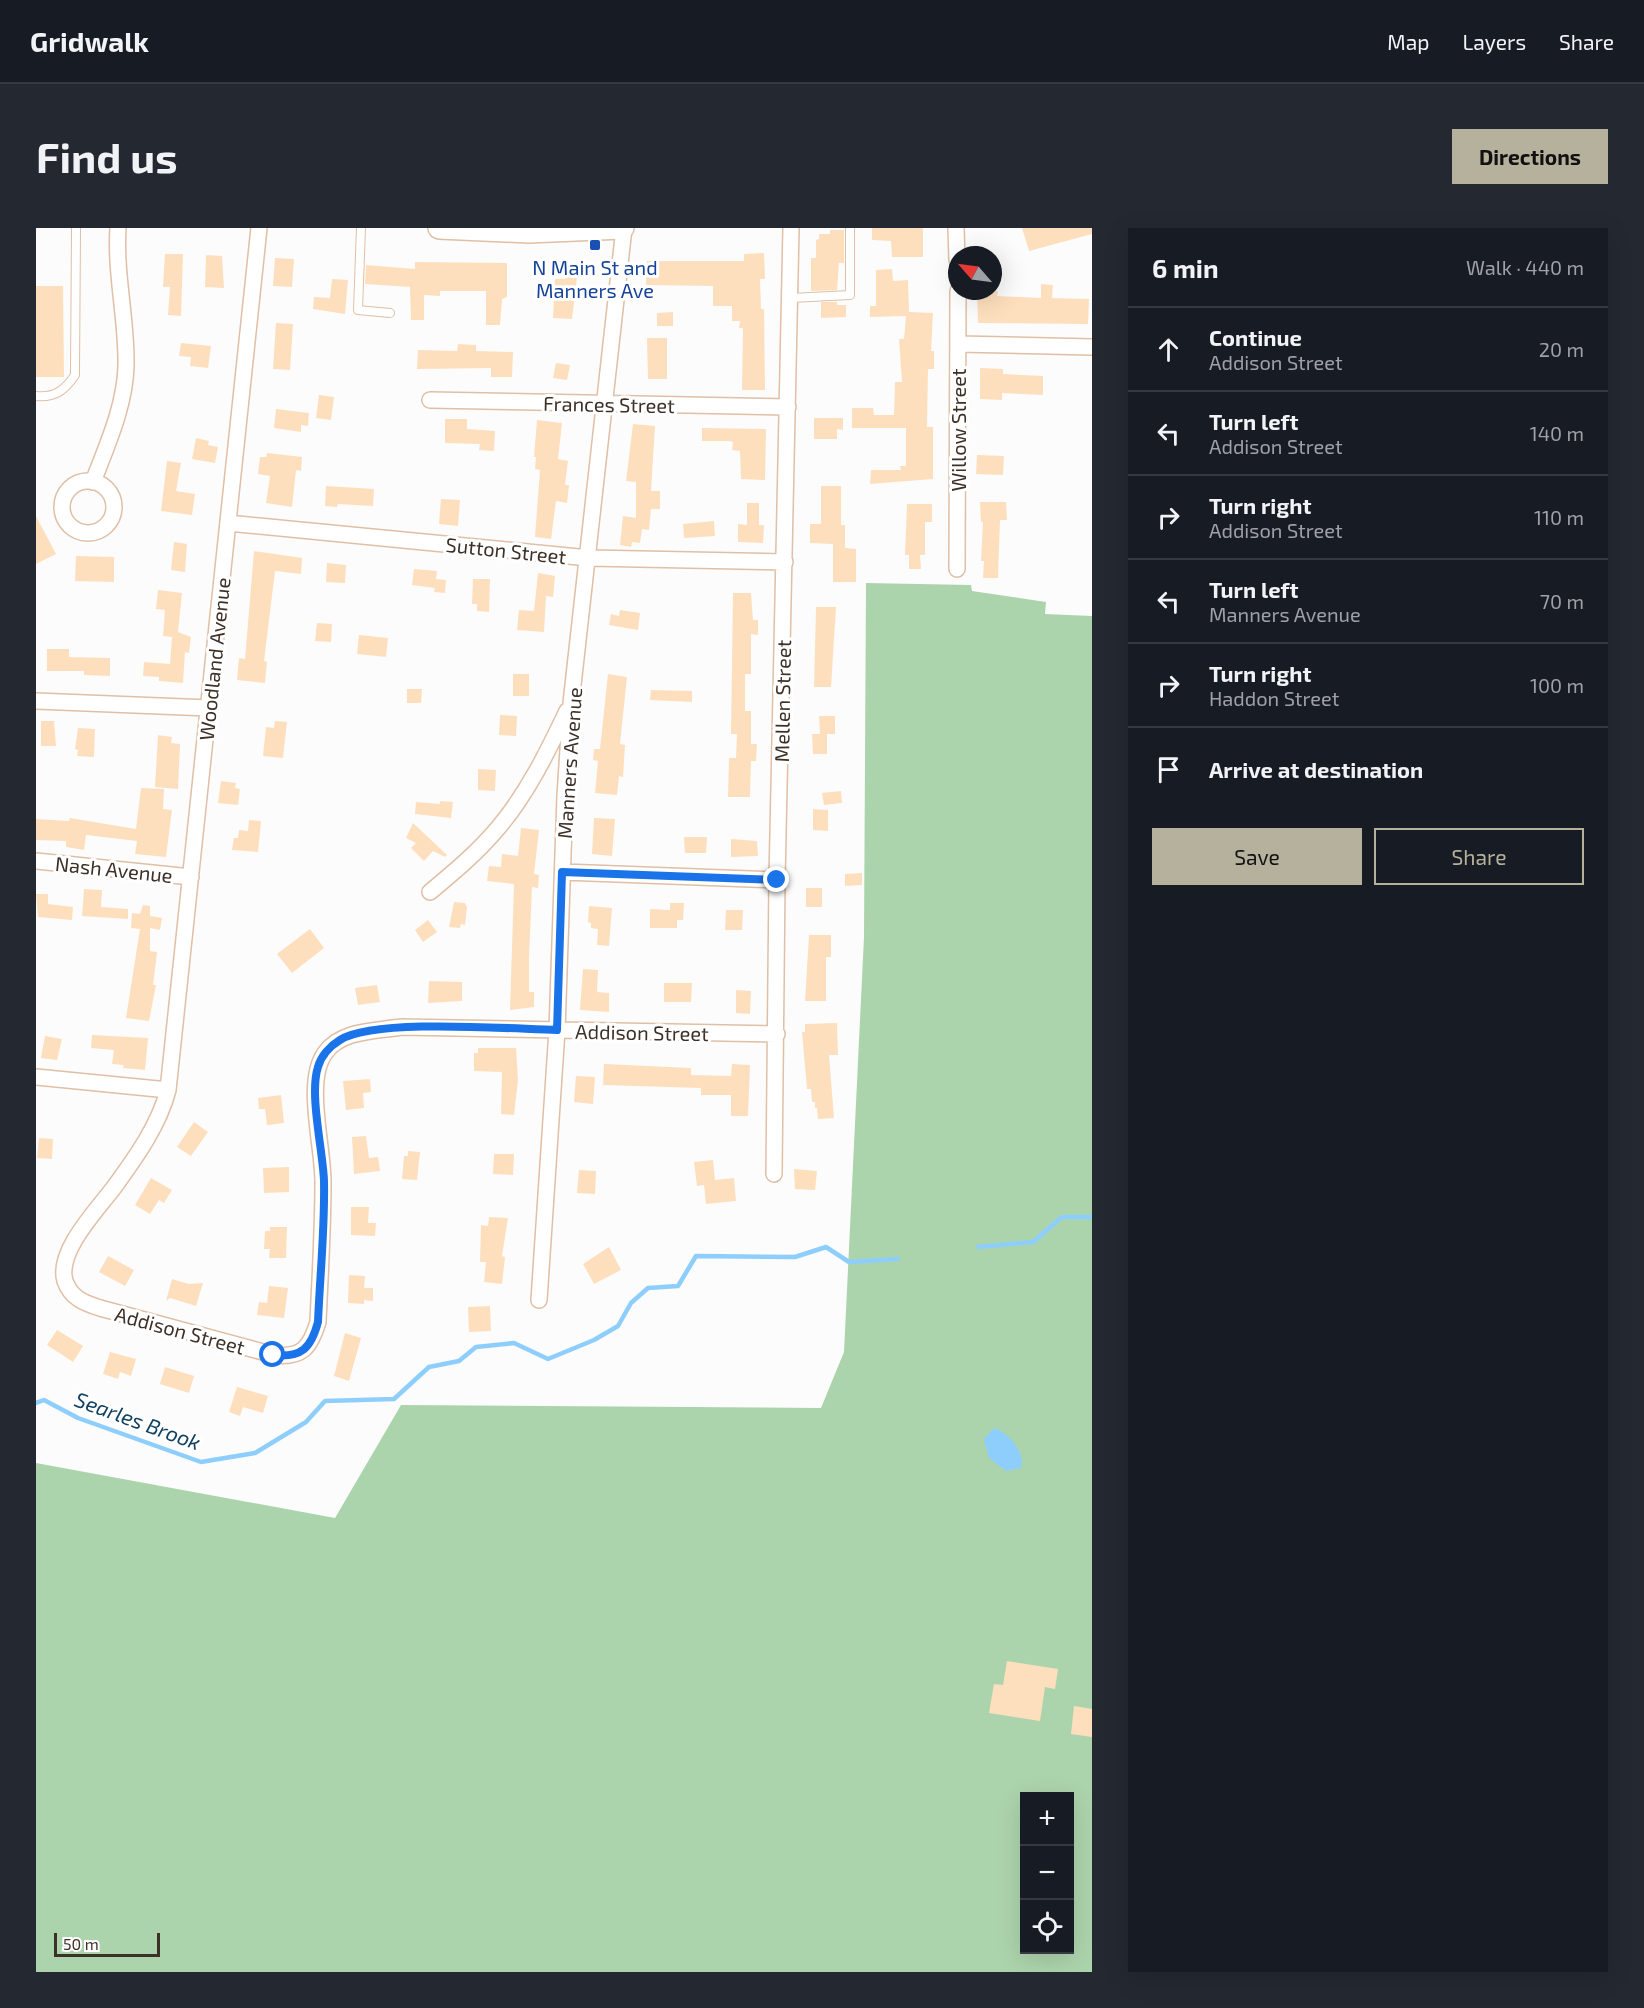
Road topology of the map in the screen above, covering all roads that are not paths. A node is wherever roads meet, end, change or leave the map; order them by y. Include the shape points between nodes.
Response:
1 (76, 228) edge
2 (118, 228) edge
3 (259, 228) edge
4 (361, 228) edge
5 (439, 228) edge
6 (624, 228) edge
7 (791, 228) edge
8 (850, 228) edge
9 (956, 228) edge
10 (502, 230) edge
11 (957, 246) edge
12 (790, 298) junction
13 (958, 300) edge
14 (390, 313) dead end
15 (959, 344) junction
16 (1092, 347) edge
17 (36, 396) edge
18 (430, 400) dead end
19 (607, 404) junction
20 (788, 407) junction
21 (93, 482) dead end
22 (228, 523) junction
23 (589, 558) junction
24 (785, 562) junction
25 (957, 569) dead end
26 (36, 701) edge
27 (571, 703) junction
28 (209, 708) junction
29 (36, 861) edge
30 (562, 872) junction
31 (191, 877) junction
32 (777, 880) junction
33 (430, 892) dead end
34 (557, 1030) junction
35 (777, 1034) junction
36 (36, 1077) edge
37 (168, 1090) junction
38 (774, 1174) dead end
39 (539, 1300) dead end

1 - 17 lane via 75,375 65,390
2 - 21 street via 117,270 126,369 117,414
3 - 22 street, Woodland Avenue
4 - 14 lane via 358,310
5 - 10 main road
6 - 10 main road
6 - 19 street, Manners Avenue
7 - 12 street, Mellen Street
8 - 12 lane via 850,295
9 - 11 street
12 - 20 street, Mellen Street
13 - 15 street, Willow Street
15 - 16 street
15 - 25 street, Willow Street
18 - 19 street, Frances Street
19 - 20 street, Frances Street
19 - 23 street, Manners Avenue
20 - 24 street, Mellen Street
22 - 23 street, Sutton Street
22 - 28 street, Woodland Avenue
23 - 24 street, Sutton Street
23 - 27 street, Manners Avenue
24 - 32 street, Mellen Street
26 - 28 street
27 - 30 street, Manners Avenue
27 - 33 street via 552,742 499,826 471,857
28 - 31 street, Woodland Avenue
29 - 31 street, Nash Avenue
30 - 32 street
30 - 34 street, Manners Avenue
31 - 37 street, Woodland Avenue
32 - 35 street, Mellen Street
34 - 35 street, Addison Street
34 - 37 street, Addison Street via 401,1027 340,1039 325,1052 317,1069 316,1090 324,1181 318,1322 305,1350 289,1357 83,1303 73,1296 65,1280 65,1262 74,1242 141,1148
34 - 39 street, Manners Avenue
35 - 38 street, Mellen Street
36 - 37 street

